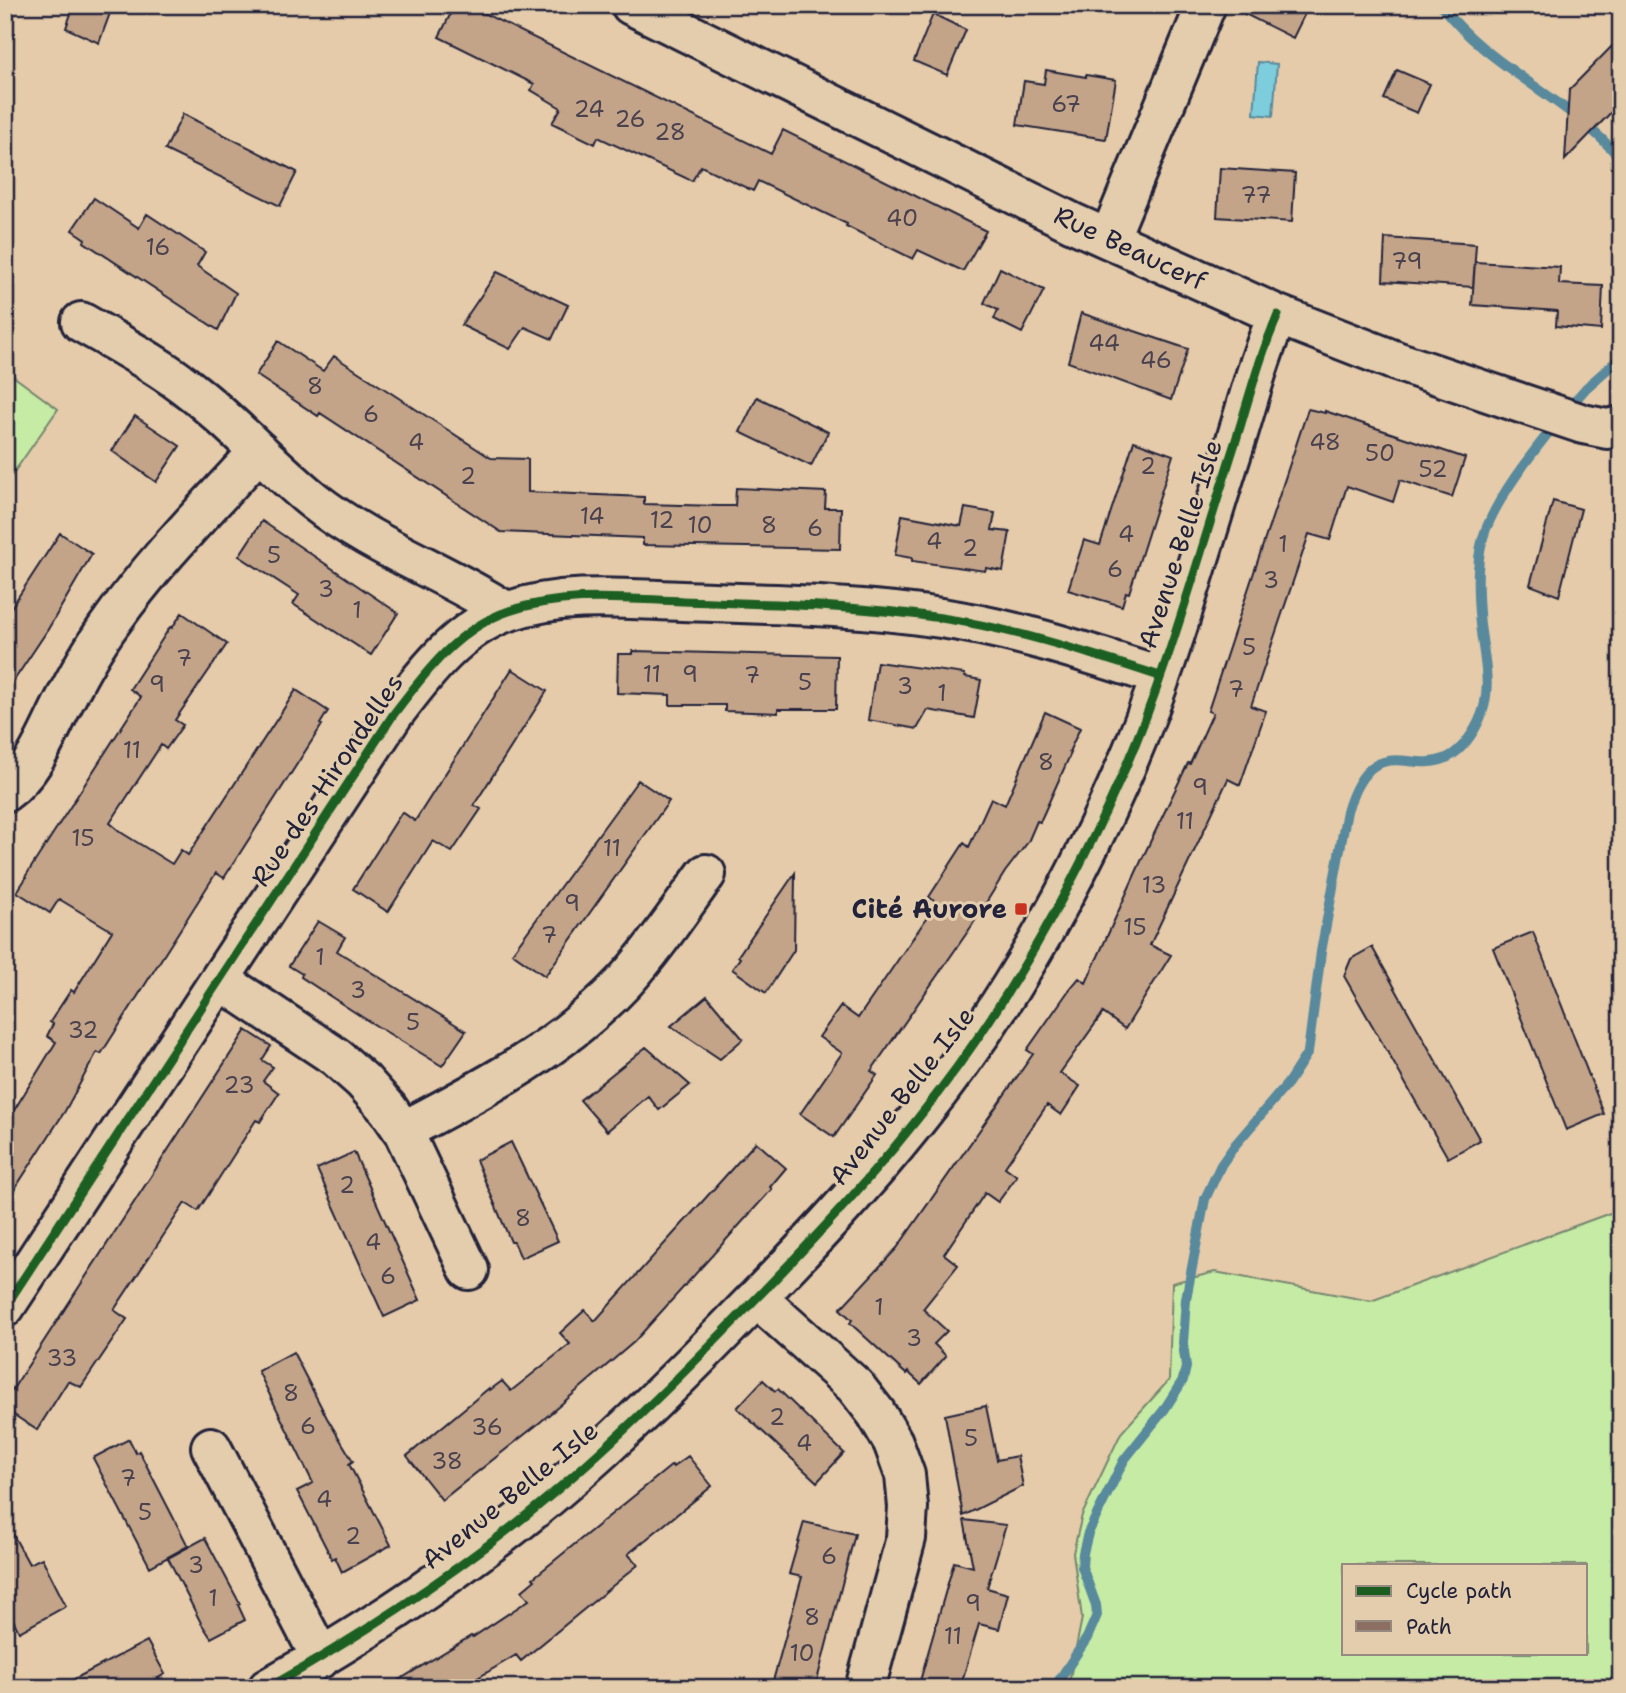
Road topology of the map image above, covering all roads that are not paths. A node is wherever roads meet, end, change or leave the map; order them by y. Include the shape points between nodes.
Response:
1 (1206, 5) edge
2 (653, 10) edge
3 (1109, 239) junction
4 (1278, 315) junction
5 (81, 322) dead end
6 (1621, 426) edge
7 (259, 451) junction
8 (507, 612) junction
9 (1160, 676) junction
10 (5, 792) edge
11 (706, 874) dead end
12 (220, 980) junction
13 (403, 1131) junction
14 (469, 1270) dead end
15 (757, 1298) junction
16 (5, 1307) edge
17 (211, 1447) dead end
18 (321, 1658) junction
19 (268, 1688) edge
20 (865, 1688) edge

1 - 3 street
2 - 3 street, Rue Beaucerf
3 - 4 street, Rue Beaucerf
4 - 6 street, Rue Beaucerf via 1396,361 1567,418 1607,429
4 - 9 street, Avenue Belle Isle
5 - 7 street via 193,392
7 - 8 street via 351,526
7 - 10 street via 113,620 78,675 40,751 24,776
8 - 9 street, Rue des Hirondelles via 585,597 875,610 1034,637
8 - 12 street, Rue des Hirondelles via 469,633 416,685
9 - 15 street, Avenue Belle Isle via 1119,782 1077,870 987,1022 880,1165
11 - 13 street via 625,981 583,1020 542,1052
12 - 13 street via 336,1057 380,1099
12 - 16 street, Rue des Hirondelles
13 - 14 street
15 - 18 street, Avenue Belle Isle via 624,1428 519,1521
15 - 20 street via 855,1386 893,1442 905,1475 906,1538
17 - 18 street
18 - 19 street, Avenue Belle Isle

